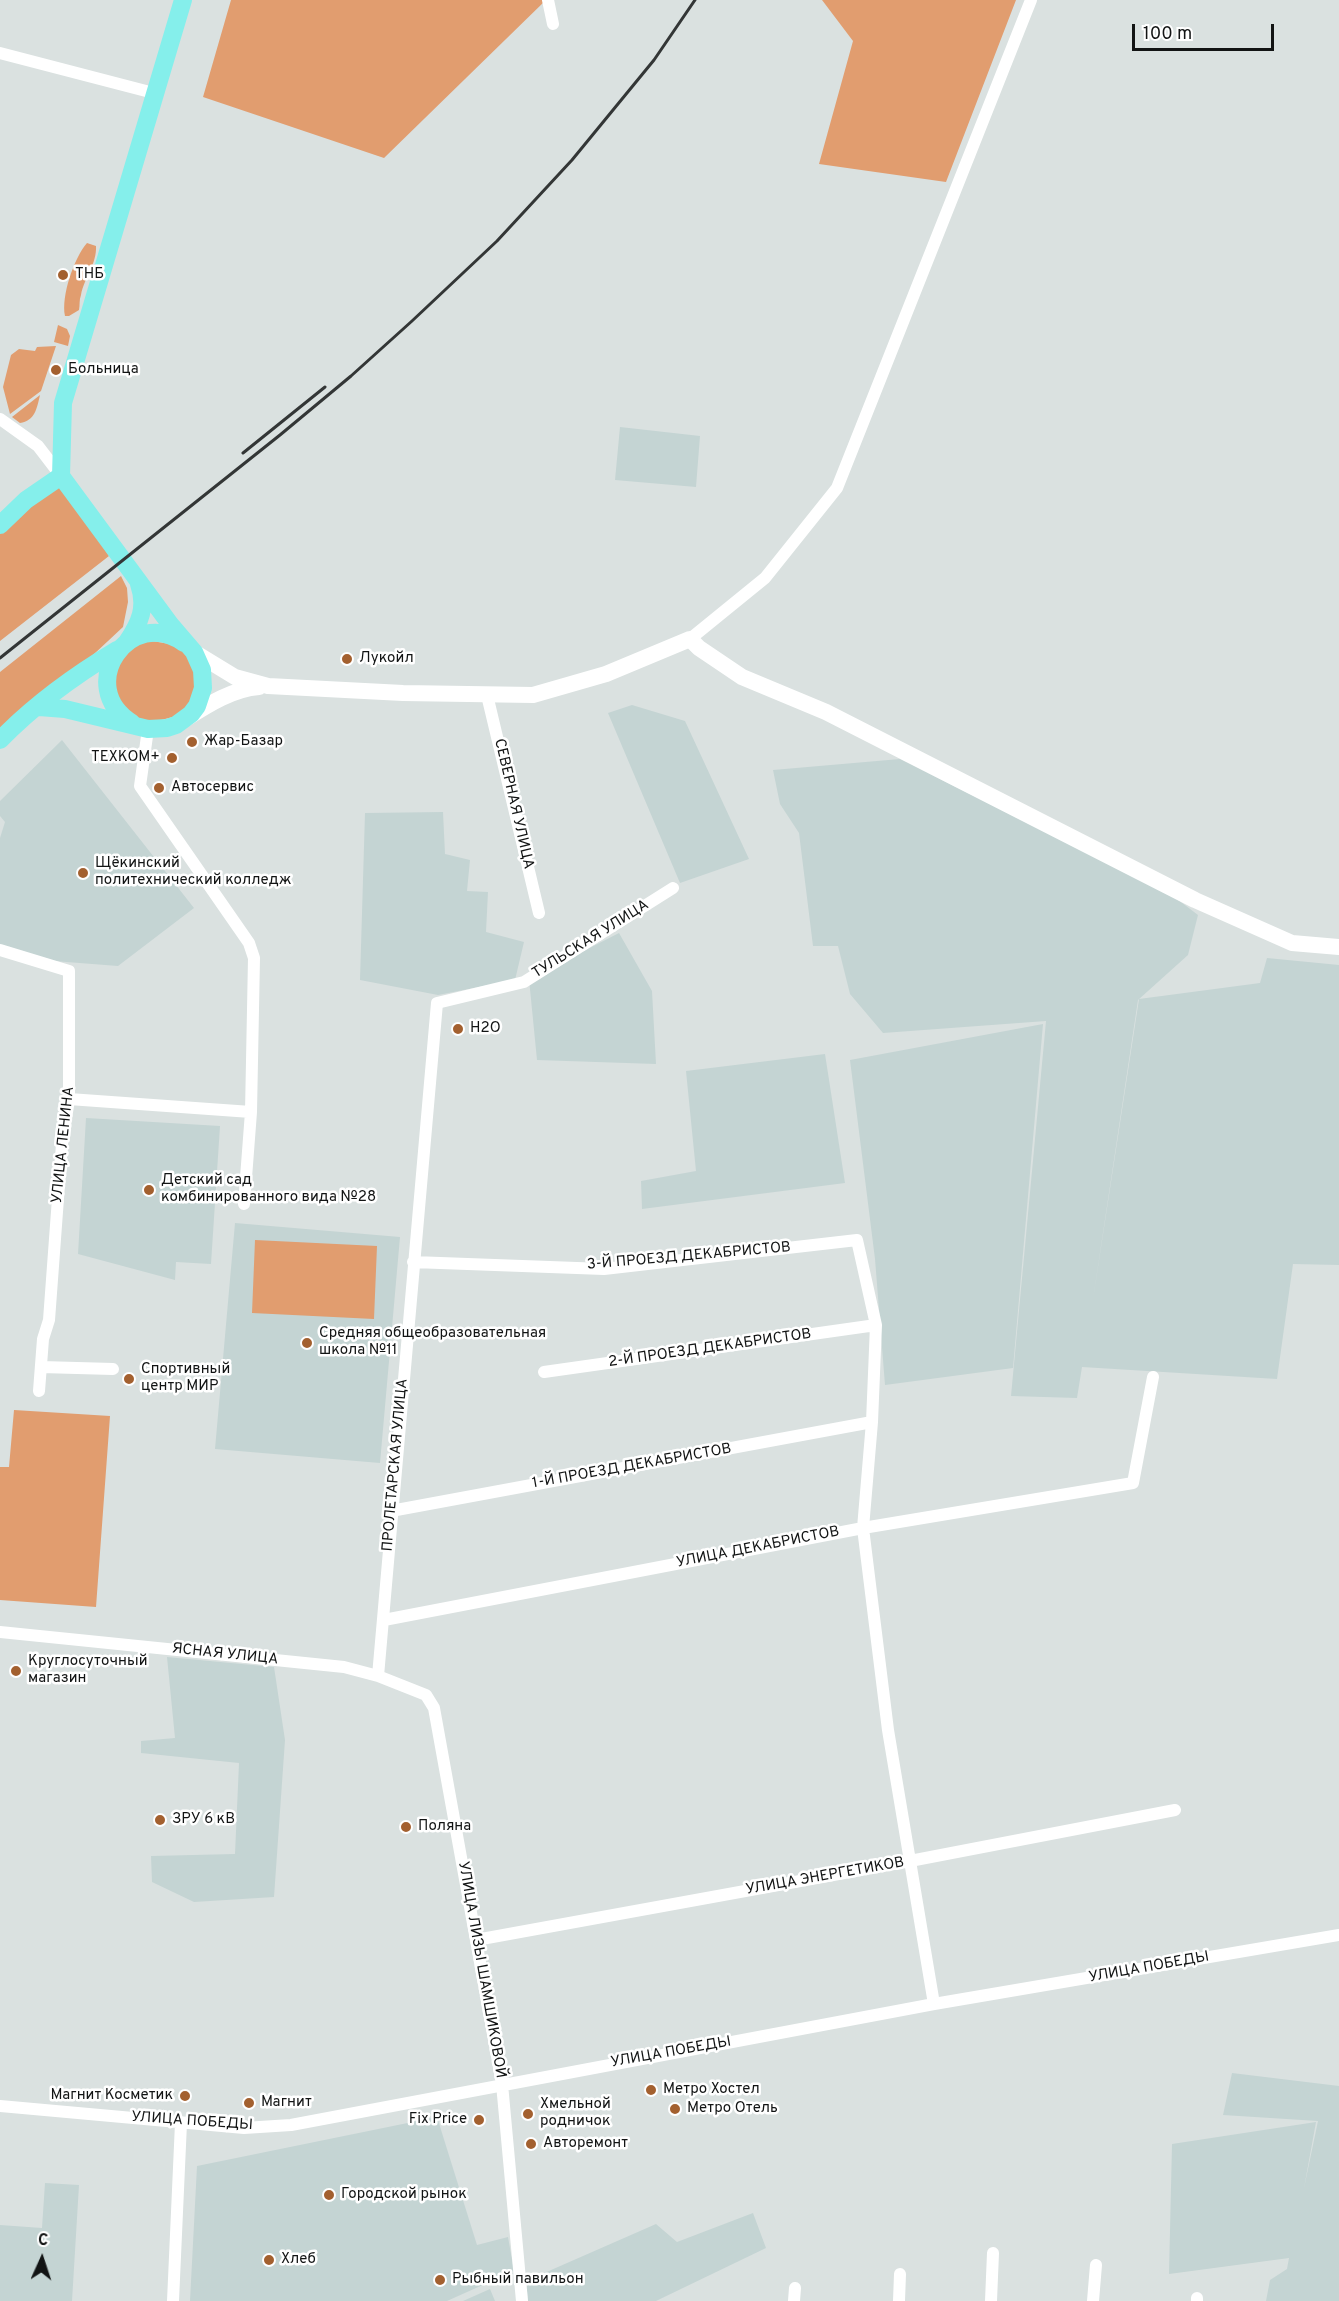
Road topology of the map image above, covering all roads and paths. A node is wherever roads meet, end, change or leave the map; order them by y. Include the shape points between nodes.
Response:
1 (183, 0) edge
2 (548, 0) edge
3 (1031, 0) edge
4 (553, 24) dead end
5 (0, 53) edge
6 (146, 91) dead end
7 (0, 418) edge
8 (61, 476) junction
9 (0, 525) edge
10 (136, 577) junction
11 (690, 639) junction
12 (123, 646) junction
13 (191, 649) junction
14 (268, 686) junction
15 (487, 695) junction
16 (39, 707) junction
17 (184, 720) junction
18 (143, 728) junction
19 (0, 740) edge
20 (673, 888) dead end
21 (539, 913) dead end
22 (1339, 947) edge
23 (0, 950) edge
24 (437, 1003) joint
25 (69, 1099) junction
26 (251, 1112) junction
27 (244, 1203) dead end
28 (412, 1262) junction
29 (876, 1325) junction
30 (41, 1367) junction
31 (113, 1369) dead end
32 (544, 1372) dead end
33 (1153, 1377) dead end
34 (39, 1391) dead end
35 (872, 1422) junction
36 (391, 1511) junction
37 (863, 1528) junction
38 (384, 1620) junction
39 (0, 1632) edge
40 (378, 1676) junction
41 (1175, 1810) dead end
42 (910, 1861) junction
43 (1339, 1935) edge
44 (476, 1940) junction
45 (934, 2004) junction
46 (502, 2085) junction
47 (0, 2106) edge
48 (181, 2123) junction
49 (993, 2253) dead end
50 (1096, 2265) dead end
51 (900, 2274) dead end
52 (795, 2288) dead end
53 (173, 2301) edge
54 (522, 2301) edge
55 (794, 2301) edge
56 (899, 2301) edge
57 (991, 2301) edge
58 (1093, 2301) edge

1 - 8 main road via 63,403
2 - 4 street
3 - 11 street via 837,488 765,578
5 - 6 street
7 - 8 street via 38,446
8 - 9 main road via 26,500
8 - 10 main road
10 - 12 main road via 142,612 136,630
10 - 13 main road
11 - 15 street via 606,674 533,695
11 - 22 street via 742,677 826,712 1195,900 1292,943
12 - 13 main road via 143,634 153,633 171,636
12 - 16 main road
12 - 18 main road via 109,665 108,693 116,710 130,723
13 - 14 street via 235,677
13 - 17 main road via 202,669 203,688 196,706
14 - 15 street
14 - 17 street via 236,692
15 - 21 street, СЕВЕРНАЯ УЛИЦА
16 - 18 main road via 65,709
16 - 19 main road
17 - 18 main road via 167,728
18 - 26 street via 140,786 249,943 254,958
20 - 24 street, ТУЛЬСКАЯ УЛИЦА via 524,982
23 - 25 street, УЛИЦА ЛЕНИНА via 69,971
24 - 28 street, ПРОЛЕТАРСКАЯ УЛИЦА
25 - 26 street
25 - 30 street, УЛИЦА ЛЕНИНА via 49,1320
26 - 27 street
28 - 29 street, 3-Й ПРОЕЗД ДЕКАБРИСТОВ via 604,1269 857,1240
28 - 36 street, ПРОЛЕТАРСКАЯ УЛИЦА
29 - 32 street, 2-Й ПРОЕЗД ДЕКАБРИСТОВ
29 - 35 street
30 - 31 street
30 - 34 street, УЛИЦА ЛЕНИНА
33 - 37 street, УЛИЦА ДЕКАБРИСТОВ via 1133,1483
35 - 36 street, 1-Й ПРОЕЗД ДЕКАБРИСТОВ
35 - 37 street
36 - 38 street, ПРОЛЕТАРСКАЯ УЛИЦА
37 - 38 street, УЛИЦА ДЕКАБРИСТОВ
37 - 42 street via 888,1730
38 - 40 street, ПРОЛЕТАРСКАЯ УЛИЦА
39 - 40 street, ЯСНАЯ УЛИЦА via 344,1667
40 - 44 street, УЛИЦА ЛИЗЫ ШАМШИКОВОЙ via 426,1695 434,1708
41 - 42 street, УЛИЦА ЭНЕРГЕТИКОВ
42 - 44 street, УЛИЦА ЭНЕРГЕТИКОВ
42 - 45 street
43 - 45 street, УЛИЦА ПОБЕДЫ
44 - 46 street, УЛИЦА ЛИЗЫ ШАМШИКОВОЙ
45 - 46 street, УЛИЦА ПОБЕДЫ
46 - 48 street, УЛИЦА ПОБЕДЫ via 291,2125 244,2128
46 - 54 street, УЛИЦА ЛИЗЫ ШАМШИКОВОЙ
47 - 48 street, УЛИЦА ПОБЕДЫ
48 - 53 street
49 - 57 street
50 - 58 street
51 - 56 street
52 - 55 street

